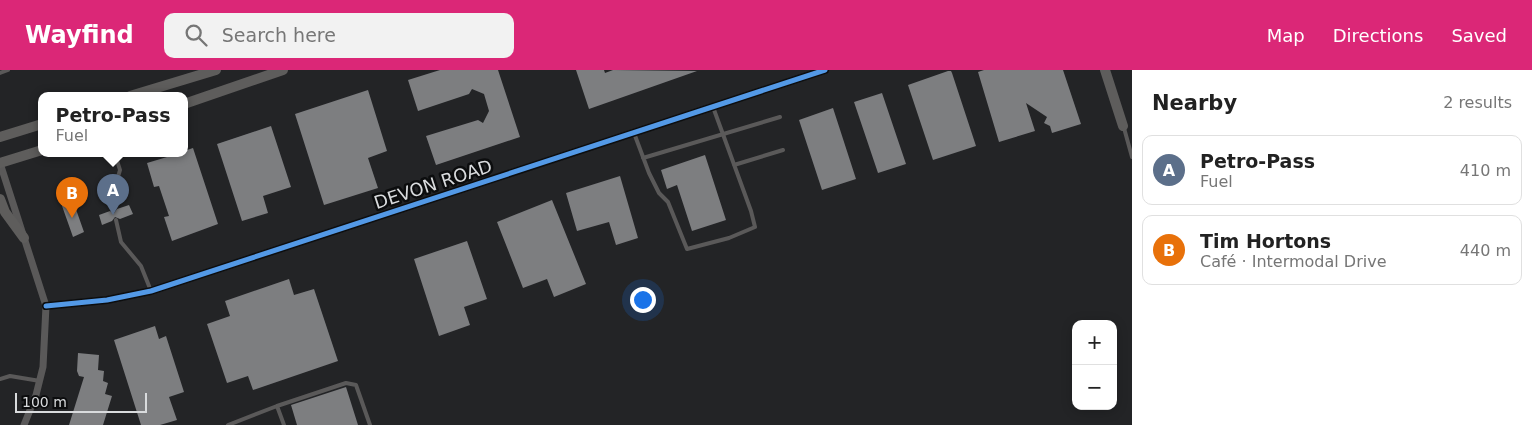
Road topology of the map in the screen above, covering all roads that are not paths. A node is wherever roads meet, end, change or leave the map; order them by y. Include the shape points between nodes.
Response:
1 (8, 70) edge
2 (216, 70) edge
3 (283, 70) edge
4 (825, 70) edge
5 (1106, 70) edge
6 (0, 73) edge
7 (143, 92) edge
8 (188, 103) edge
9 (713, 107) junction
10 (780, 117) dead end
11 (38, 125) edge
12 (1123, 126) joint
13 (634, 133) junction
14 (723, 134) junction
15 (0, 137) edge
16 (783, 150) dead end
17 (38, 151) edge
18 (116, 157) edge
19 (1132, 157) edge
20 (643, 158) junction
21 (0, 163) edge
22 (734, 165) junction
23 (0, 199) edge
24 (113, 210) dead end
25 (116, 220) dead end
26 (24, 238) junction
27 (151, 291) junction
28 (46, 306) junction
29 (0, 379) edge
30 (40, 381) junction
31 (277, 406) junction
32 (24, 425) edge
33 (228, 425) edge
34 (284, 425) edge
35 (370, 425) edge

1 - 6 lane
2 - 7 main road
3 - 8 main road
4 - 9 street, DEVON ROAD
5 - 12 main road
9 - 13 street, DEVON ROAD
9 - 14 lane
10 - 14 lane
11 - 15 main road
12 - 19 lane
13 - 20 lane
13 - 27 street, DEVON ROAD
14 - 20 lane
14 - 22 lane
16 - 22 lane
17 - 21 main road
18 - 24 lane via 120,170 111,202
20 - 22 lane via 659,193 668,202 687,248 729,238 755,227
21 - 26 street
23 - 26 main road via 4,212
25 - 27 lane via 121,242 141,266
26 - 28 street
27 - 28 street, DEVON ROAD via 107,300
28 - 30 street
29 - 30 lane via 10,376
30 - 32 street
31 - 33 lane
31 - 34 lane
31 - 35 lane via 339,384 356,385

